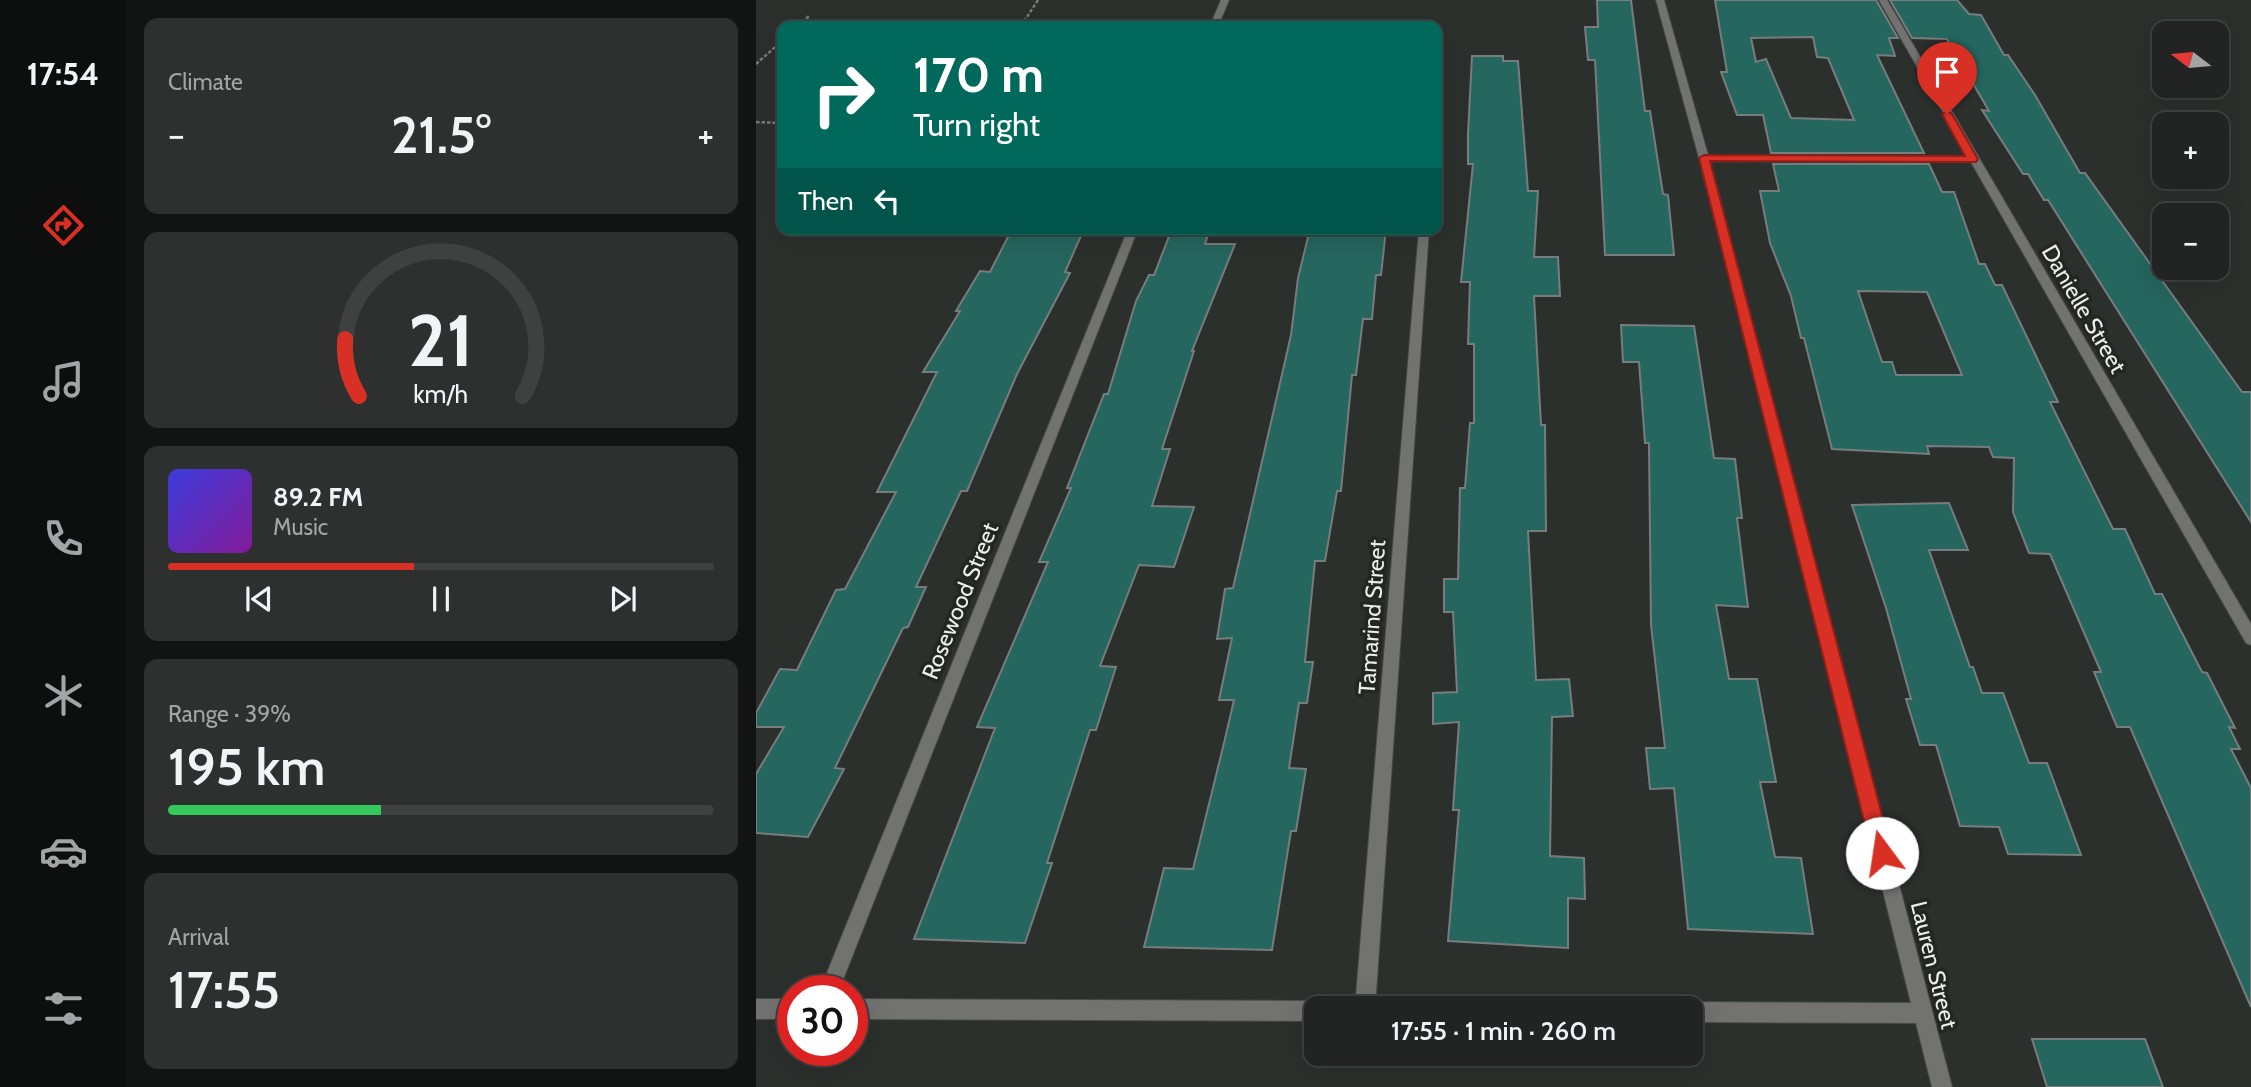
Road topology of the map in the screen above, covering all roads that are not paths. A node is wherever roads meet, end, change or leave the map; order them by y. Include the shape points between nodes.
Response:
1 (1225, 0) edge
2 (1660, 0) edge
3 (1883, 0) edge
4 (1216, 21) edge
5 (1704, 158) junction
6 (1973, 159) junction
7 (1131, 235) edge
8 (1424, 235) edge
9 (2251, 638) edge
10 (835, 975) edge
11 (1366, 996) edge
12 (756, 1009) edge
13 (777, 1009) edge
14 (868, 1009) edge
15 (1304, 1011) edge
16 (1703, 1012) edge
17 (1923, 1013) junction
18 (1942, 1087) edge

1 - 4 street
2 - 5 street, Lauren Street
3 - 6 street, Danielle Street
5 - 6 street
5 - 17 street, Lauren Street
6 - 9 street, Danielle Street
7 - 10 street, Rosewood Street
8 - 11 street, Tamarind Street
12 - 13 street
14 - 15 street
16 - 17 street
17 - 18 street, Lauren Street

